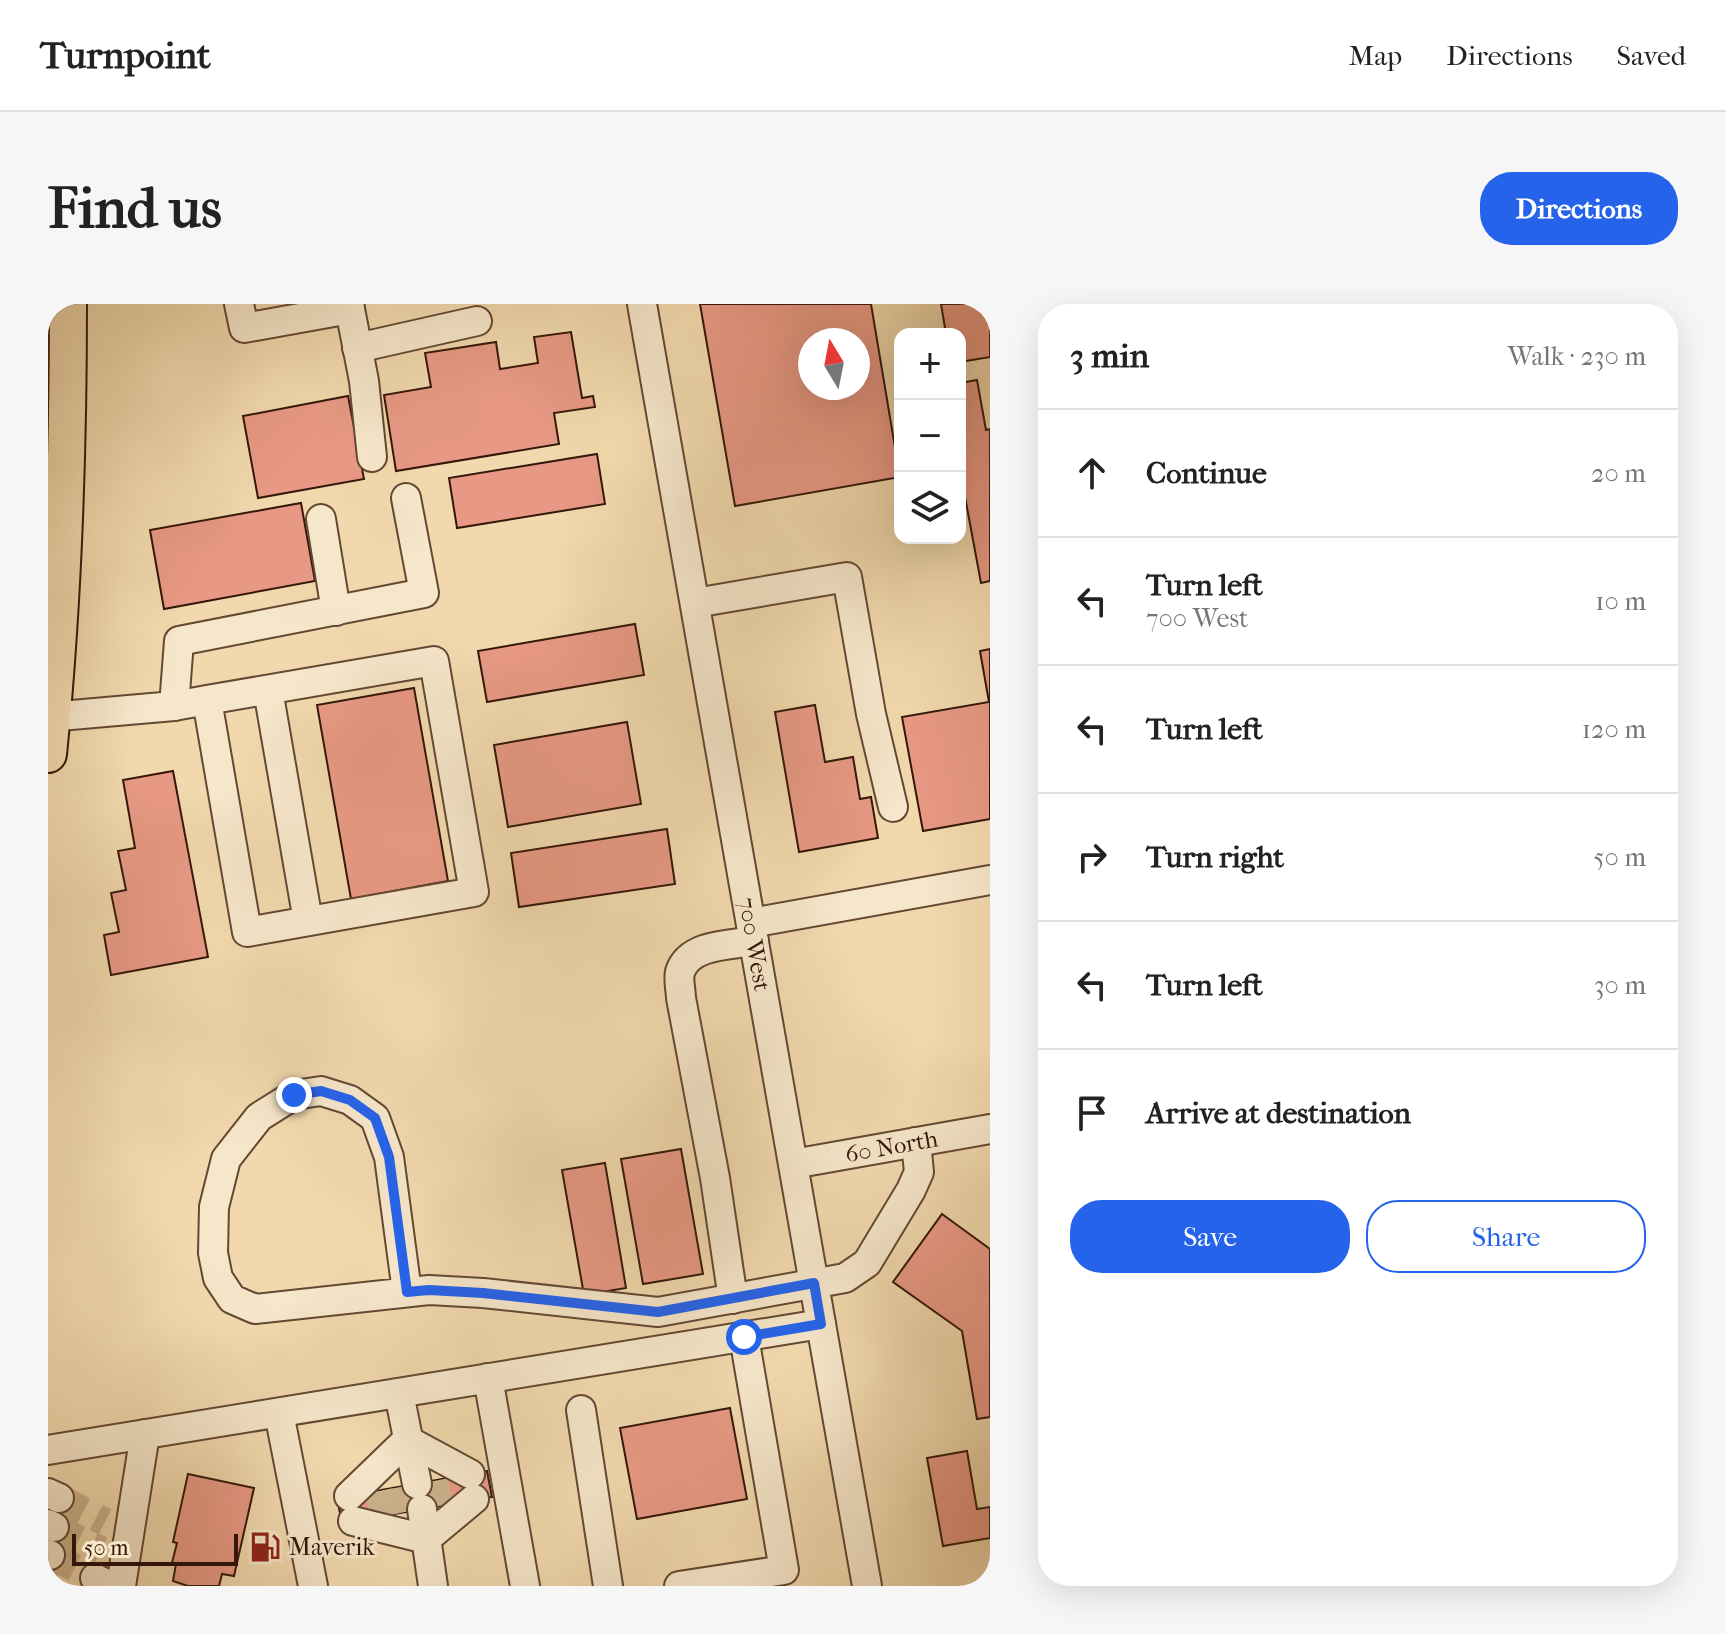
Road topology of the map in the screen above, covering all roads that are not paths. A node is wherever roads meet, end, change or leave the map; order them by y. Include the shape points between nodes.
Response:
1 (68, 304) edge
2 (239, 304) edge
3 (642, 304) edge
4 (349, 306) edge
5 (477, 321) dead end
6 (357, 348) junction
7 (372, 457) dead end
8 (406, 498) dead end
9 (321, 519) dead end
10 (695, 603) junction
11 (336, 611) junction
12 (268, 690) junction
13 (207, 700) junction
14 (174, 706) junction
15 (50, 717) edge
16 (48, 754) edge
17 (893, 807) dead end
18 (990, 880) edge
19 (308, 921) junction
20 (752, 932) junction
21 (990, 1129) edge
22 (916, 1142) junction
23 (793, 1164) junction
24 (814, 1283) junction
25 (407, 1292) junction
26 (733, 1299) junction
27 (821, 1324) junction
28 (744, 1337) junction
29 (488, 1378) junction
30 (399, 1393) junction
31 (581, 1410) dead end
32 (279, 1413) junction
33 (145, 1434) junction
34 (407, 1440) junction
35 (48, 1450) edge
36 (410, 1498) junction
37 (426, 1539) junction
38 (110, 1573) edge
39 (313, 1586) edge
40 (433, 1586) edge
41 (525, 1586) edge
42 (608, 1586) edge
43 (679, 1586) edge
44 (867, 1586) edge

1 - 15 main road via 67,431
2 - 4 street via 244,328
3 - 10 street, 700 West
4 - 6 street
5 - 6 street
6 - 7 street
8 - 11 street via 424,593
9 - 11 street
10 - 17 street via 847,577
10 - 20 street, 700 West
11 - 14 street via 179,641
12 - 13 street
12 - 19 street
12 - 19 street via 434,661 474,892
13 - 14 street
13 - 19 street via 247,932
14 - 15 street
15 - 16 main road
18 - 20 street
20 - 23 street, 700 West
20 - 26 street via 688,958 679,974
21 - 22 street, 60 North
22 - 23 street, 60 North
22 - 24 street via 919,1172 867,1263 845,1278
23 - 24 street, 700 West
24 - 26 street
24 - 27 street, 700 West
25 - 25 street via 255,1309 232,1299 218,1278 213,1253 214,1207 226,1159 259,1117 294,1095 321,1091 350,1100 375,1118 389,1157
25 - 26 street via 483,1293 658,1312
27 - 28 street
27 - 44 street, 700 West
28 - 29 street
28 - 43 street via 784,1570
29 - 30 street
29 - 41 street
30 - 32 street
30 - 34 street
31 - 42 street
32 - 33 street
32 - 39 street
33 - 35 street
33 - 38 street via 117,1528
34 - 36 street
34 - 36 street
34 - 36 street
36 - 37 street
36 - 37 street
36 - 37 street
37 - 40 street

